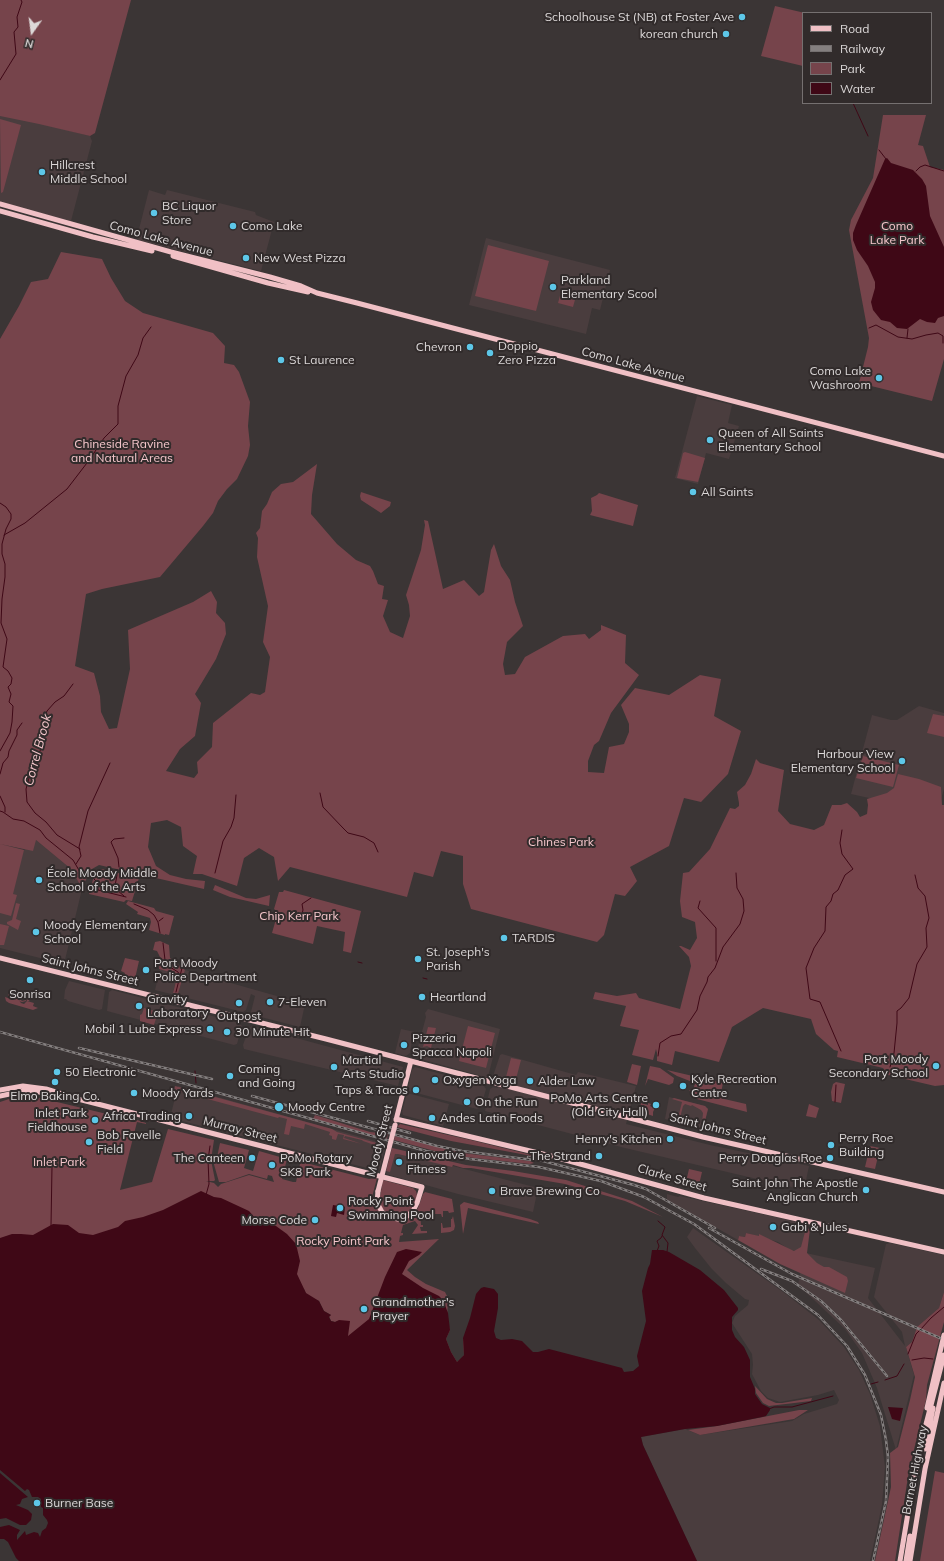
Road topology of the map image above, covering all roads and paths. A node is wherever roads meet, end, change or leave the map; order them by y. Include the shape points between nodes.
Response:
1 (0, 204) edge
2 (0, 211) edge
3 (317, 293) junction
4 (944, 456) edge
5 (0, 958) edge
6 (411, 1061) junction
7 (0, 1090) edge
8 (54, 1092) junction
9 (0, 1096) edge
10 (396, 1118) junction
11 (422, 1187) joint
12 (944, 1192) edge
13 (944, 1252) edge
14 (944, 1335) edge
15 (944, 1355) edge
16 (944, 1383) edge
17 (934, 1393) junction
18 (924, 1429) junction
19 (900, 1561) edge
20 (906, 1561) edge
21 (910, 1561) edge

1 - 3 main road, Como Lake Avenue via 167,252 271,278
2 - 3 main road, Como Lake Avenue via 268,283
3 - 4 main road, Como Lake Avenue
5 - 6 main road, Saint Johns Street
6 - 10 main road, Moody Street
6 - 12 main road, Saint Johns Street via 703,1137
7 - 8 main road, Murray Street via 30,1086
8 - 9 main road, Murray Street via 24,1091
8 - 11 main road, Murray Street
10 - 11 main road, Moody Street, bridge via 377,1203 382,1212 389,1217 406,1217 418,1203
10 - 13 main road, Clarke Street via 559,1158 697,1196
14 - 18 main road, Barnet Highway
15 - 17 main road, Barnet Highway
16 - 21 main road, Barnet Highway via 925,1469
17 - 18 main road, Barnet Highway
17 - 20 main road via 934,1406
18 - 19 main road, Barnet Highway via 914,1472

